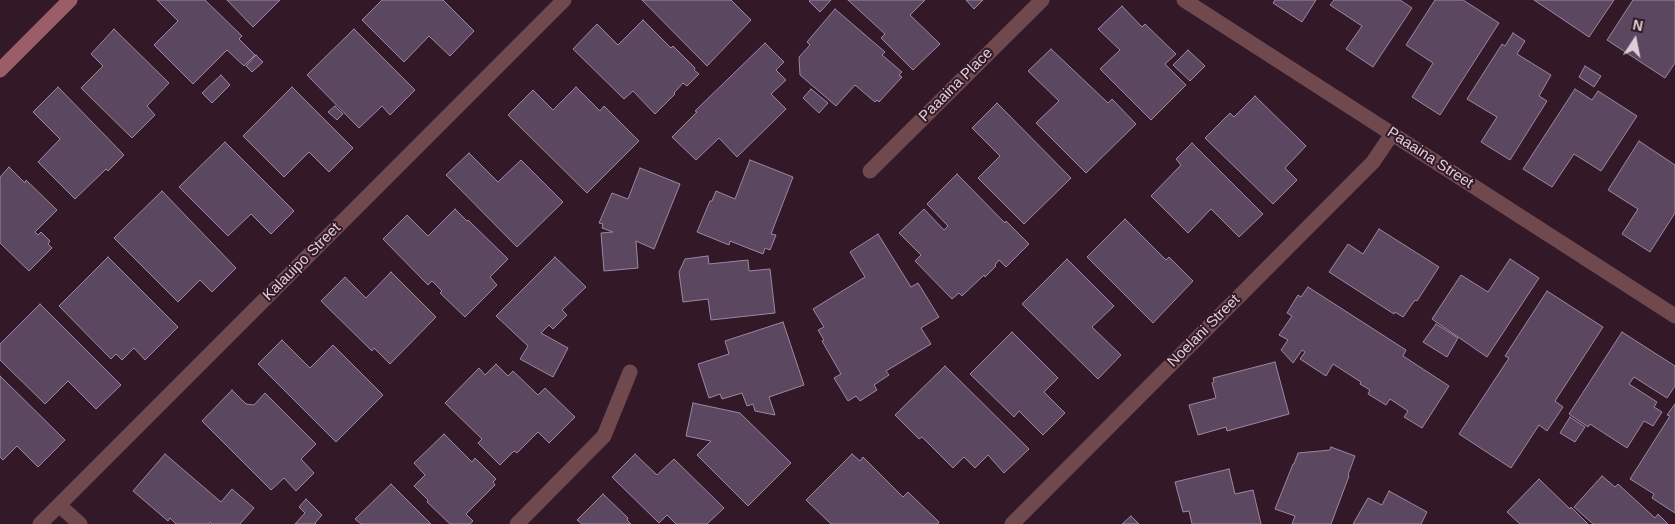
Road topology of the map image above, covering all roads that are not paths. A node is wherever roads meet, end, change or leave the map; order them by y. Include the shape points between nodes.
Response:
1 (70, 0) edge
2 (564, 0) edge
3 (1042, 0) edge
4 (1184, 0) edge
5 (0, 70) edge
6 (1392, 134) junction
7 (870, 171) dead end
8 (1675, 316) edge
9 (630, 372) dead end
10 (60, 505) junction
11 (40, 524) edge
12 (80, 524) edge
13 (517, 524) edge
14 (1012, 524) edge

1 - 5 street
2 - 10 street, Kalauipo Street
3 - 7 street, Paaaina Place
4 - 6 street, Paaaina Street
6 - 8 street, Paaaina Street
6 - 14 street, Noelani Street via 1373,162
9 - 13 street via 604,436
10 - 11 street, Kalauipo Street
10 - 12 street

